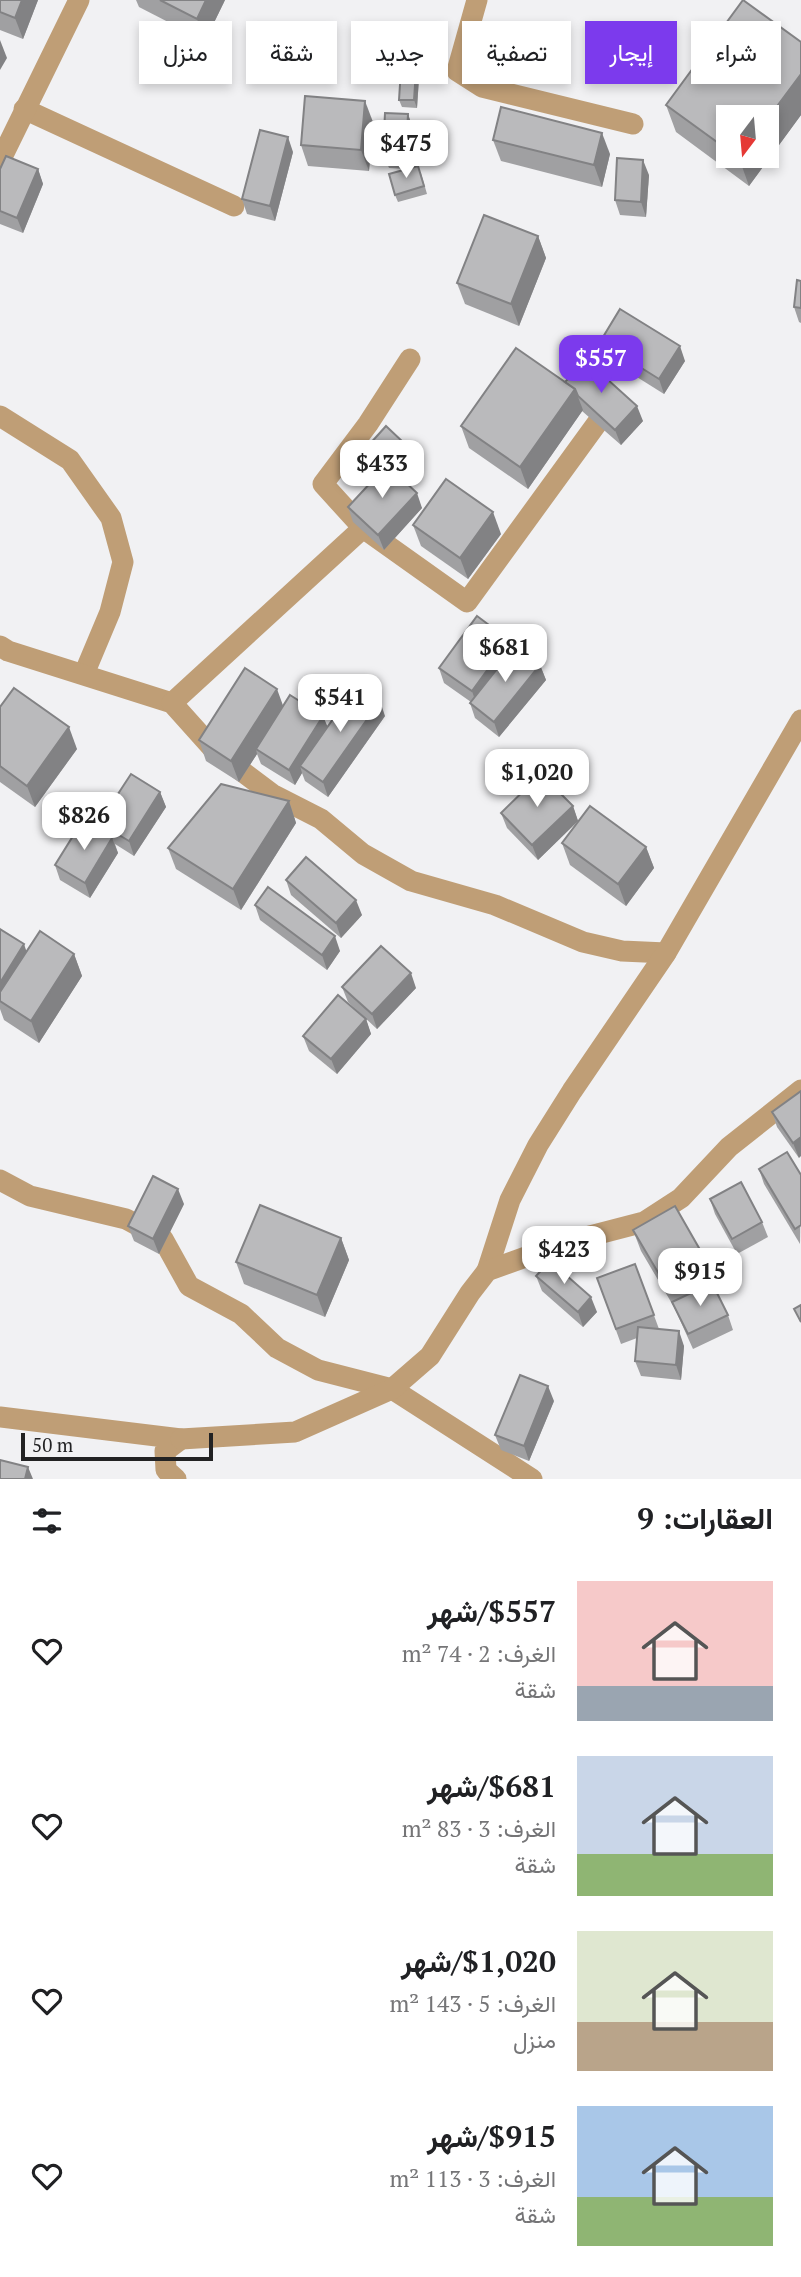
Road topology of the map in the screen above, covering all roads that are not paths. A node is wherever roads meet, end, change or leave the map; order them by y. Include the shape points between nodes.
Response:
1 (79, 0) edge
2 (477, 0) edge
3 (24, 109) junction
4 (633, 124) dead end
5 (0, 161) edge
6 (234, 206) dead end
7 (410, 359) dead end
8 (604, 415) edge
9 (0, 416) edge
10 (362, 528) junction
11 (0, 646) edge
12 (84, 674) junction
13 (172, 703) junction
14 (801, 720) edge
15 (666, 953) junction
16 (801, 1090) edge
17 (0, 1180) edge
18 (487, 1271) junction
19 (392, 1389) junction
20 (0, 1417) edge
21 (181, 1439) junction
22 (176, 1479) edge
23 (532, 1479) edge

1 - 3 street
2 - 4 street via 457,71 482,87
3 - 5 street
3 - 6 street
7 - 10 street via 323,484
8 - 10 street via 467,602
9 - 12 street via 70,460 111,518 123,562 110,612
10 - 13 street
11 - 12 street
12 - 13 street
13 - 15 street via 215,751 262,787 321,819 363,854 411,881 495,905 583,942 622,951
14 - 15 street
15 - 18 street via 538,1145 510,1200
16 - 18 street via 729,1147 681,1198 644,1222 566,1242
17 - 19 street via 30,1196 126,1219 163,1239 189,1286 241,1314 277,1348 318,1370
18 - 19 street via 430,1356
19 - 21 street via 295,1432
19 - 23 street
20 - 21 street
21 - 22 street via 165,1451 166,1470

